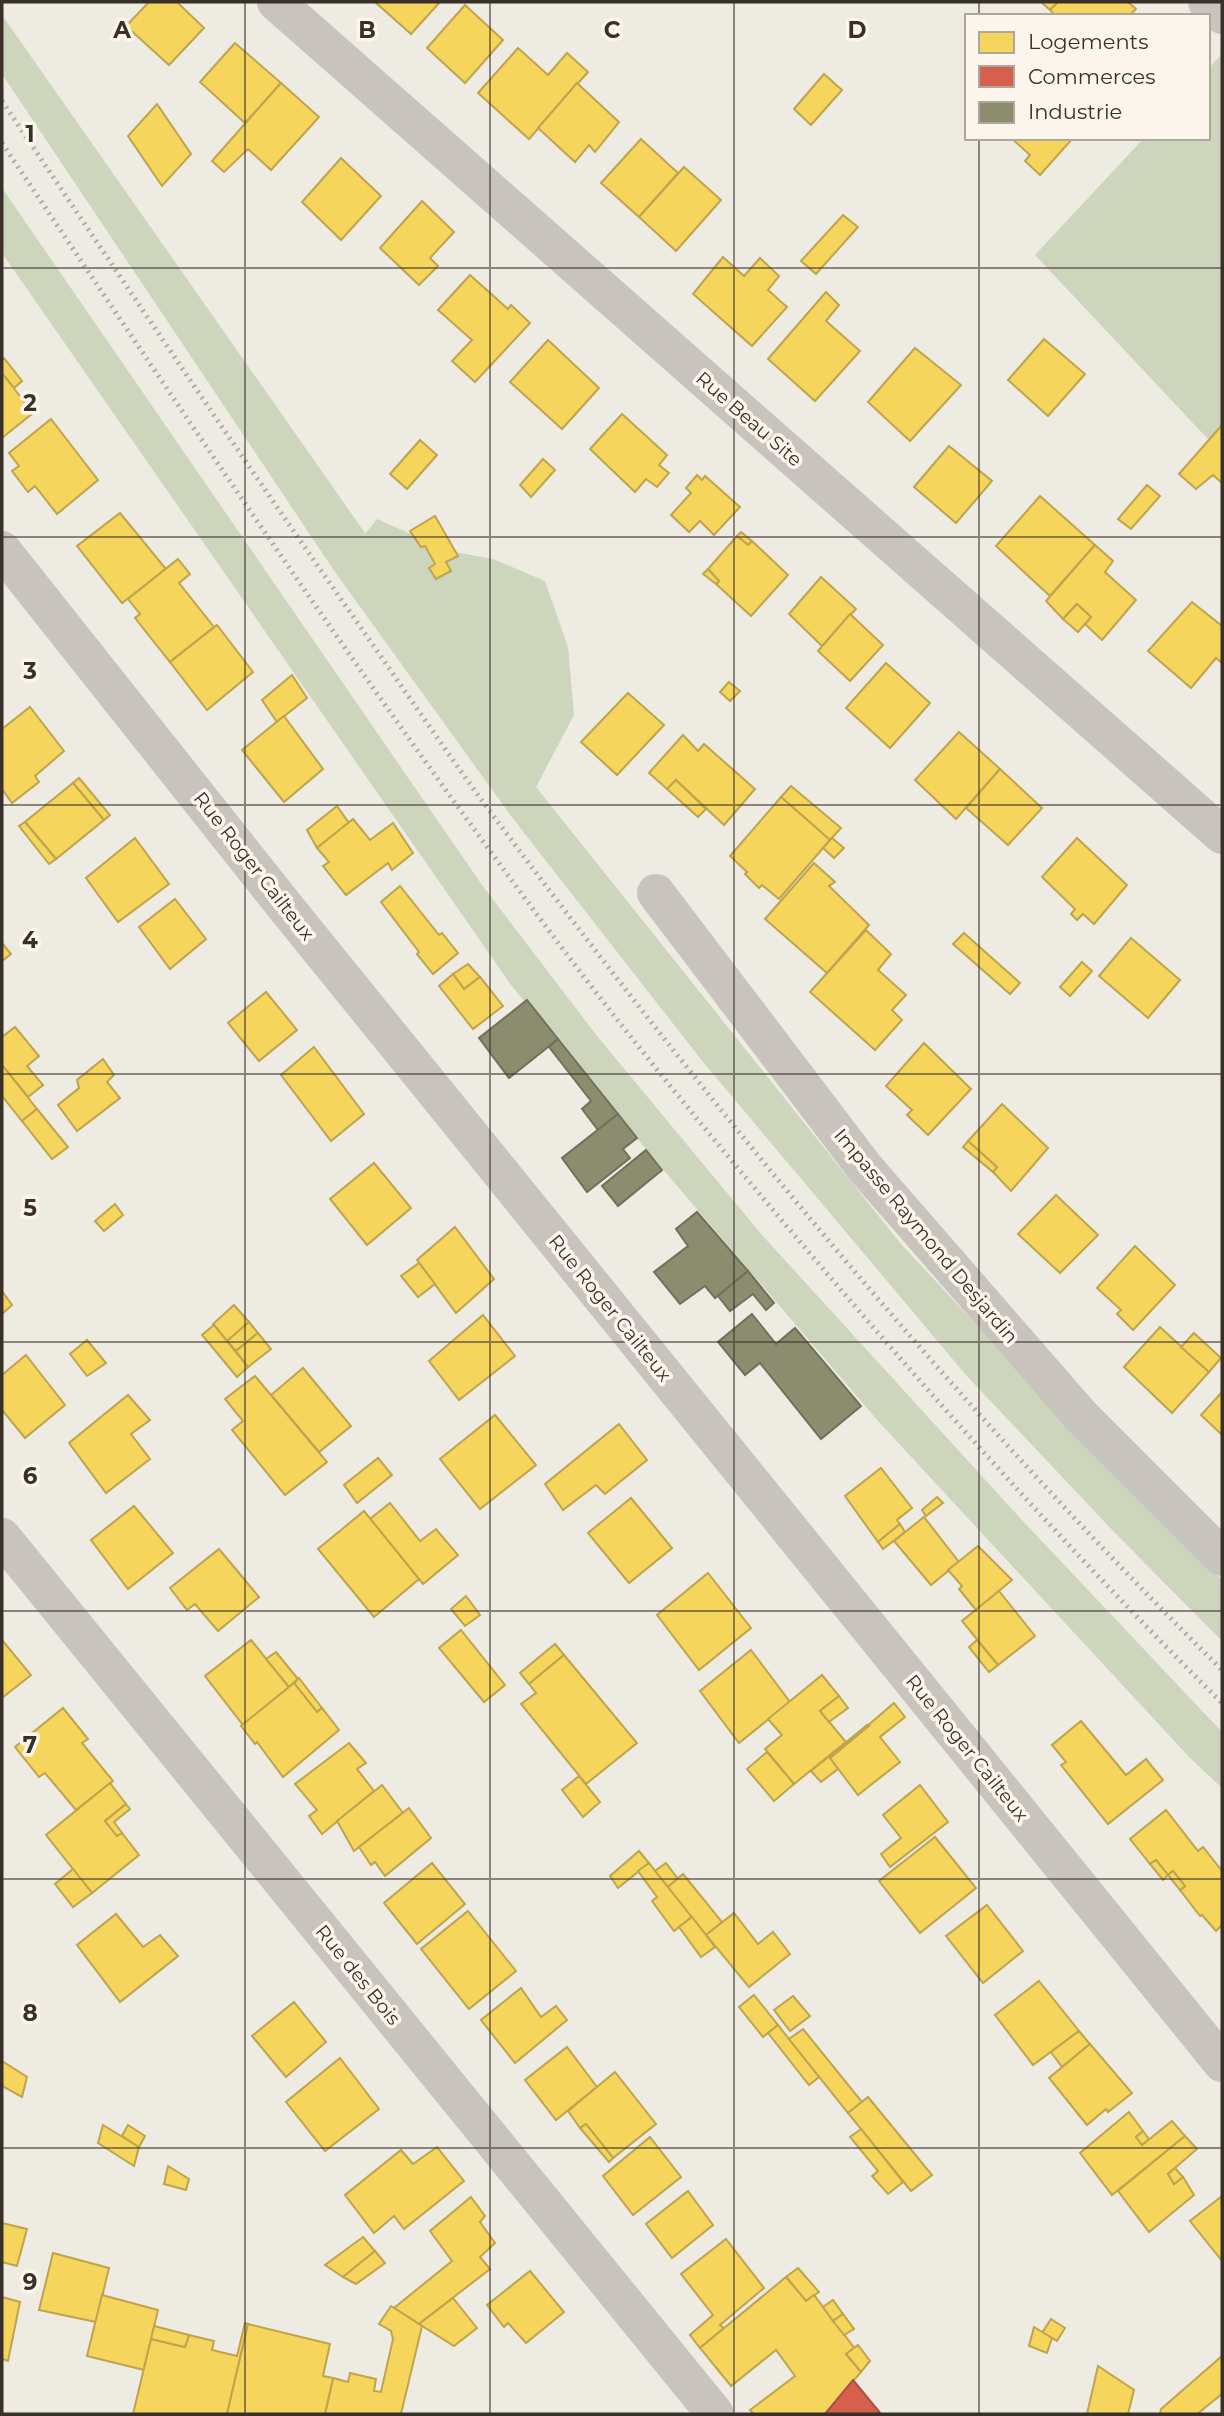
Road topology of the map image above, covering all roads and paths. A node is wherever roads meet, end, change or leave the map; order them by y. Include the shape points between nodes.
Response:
1 (276, 2) edge
2 (1207, 2) edge
3 (1222, 15) edge
4 (2, 550) edge
5 (1222, 835) edge
6 (656, 893) dead end
7 (2, 1537) edge
8 (1222, 1557) edge
9 (1222, 2063) edge
10 (715, 2414) edge

1 - 5 street, Rue Beau Site
2 - 3 street
4 - 9 street, Rue Roger Cailteux
6 - 8 street, Impasse Raymond Desjardin via 865,1168 1081,1416
7 - 10 street, Rue des Bois

